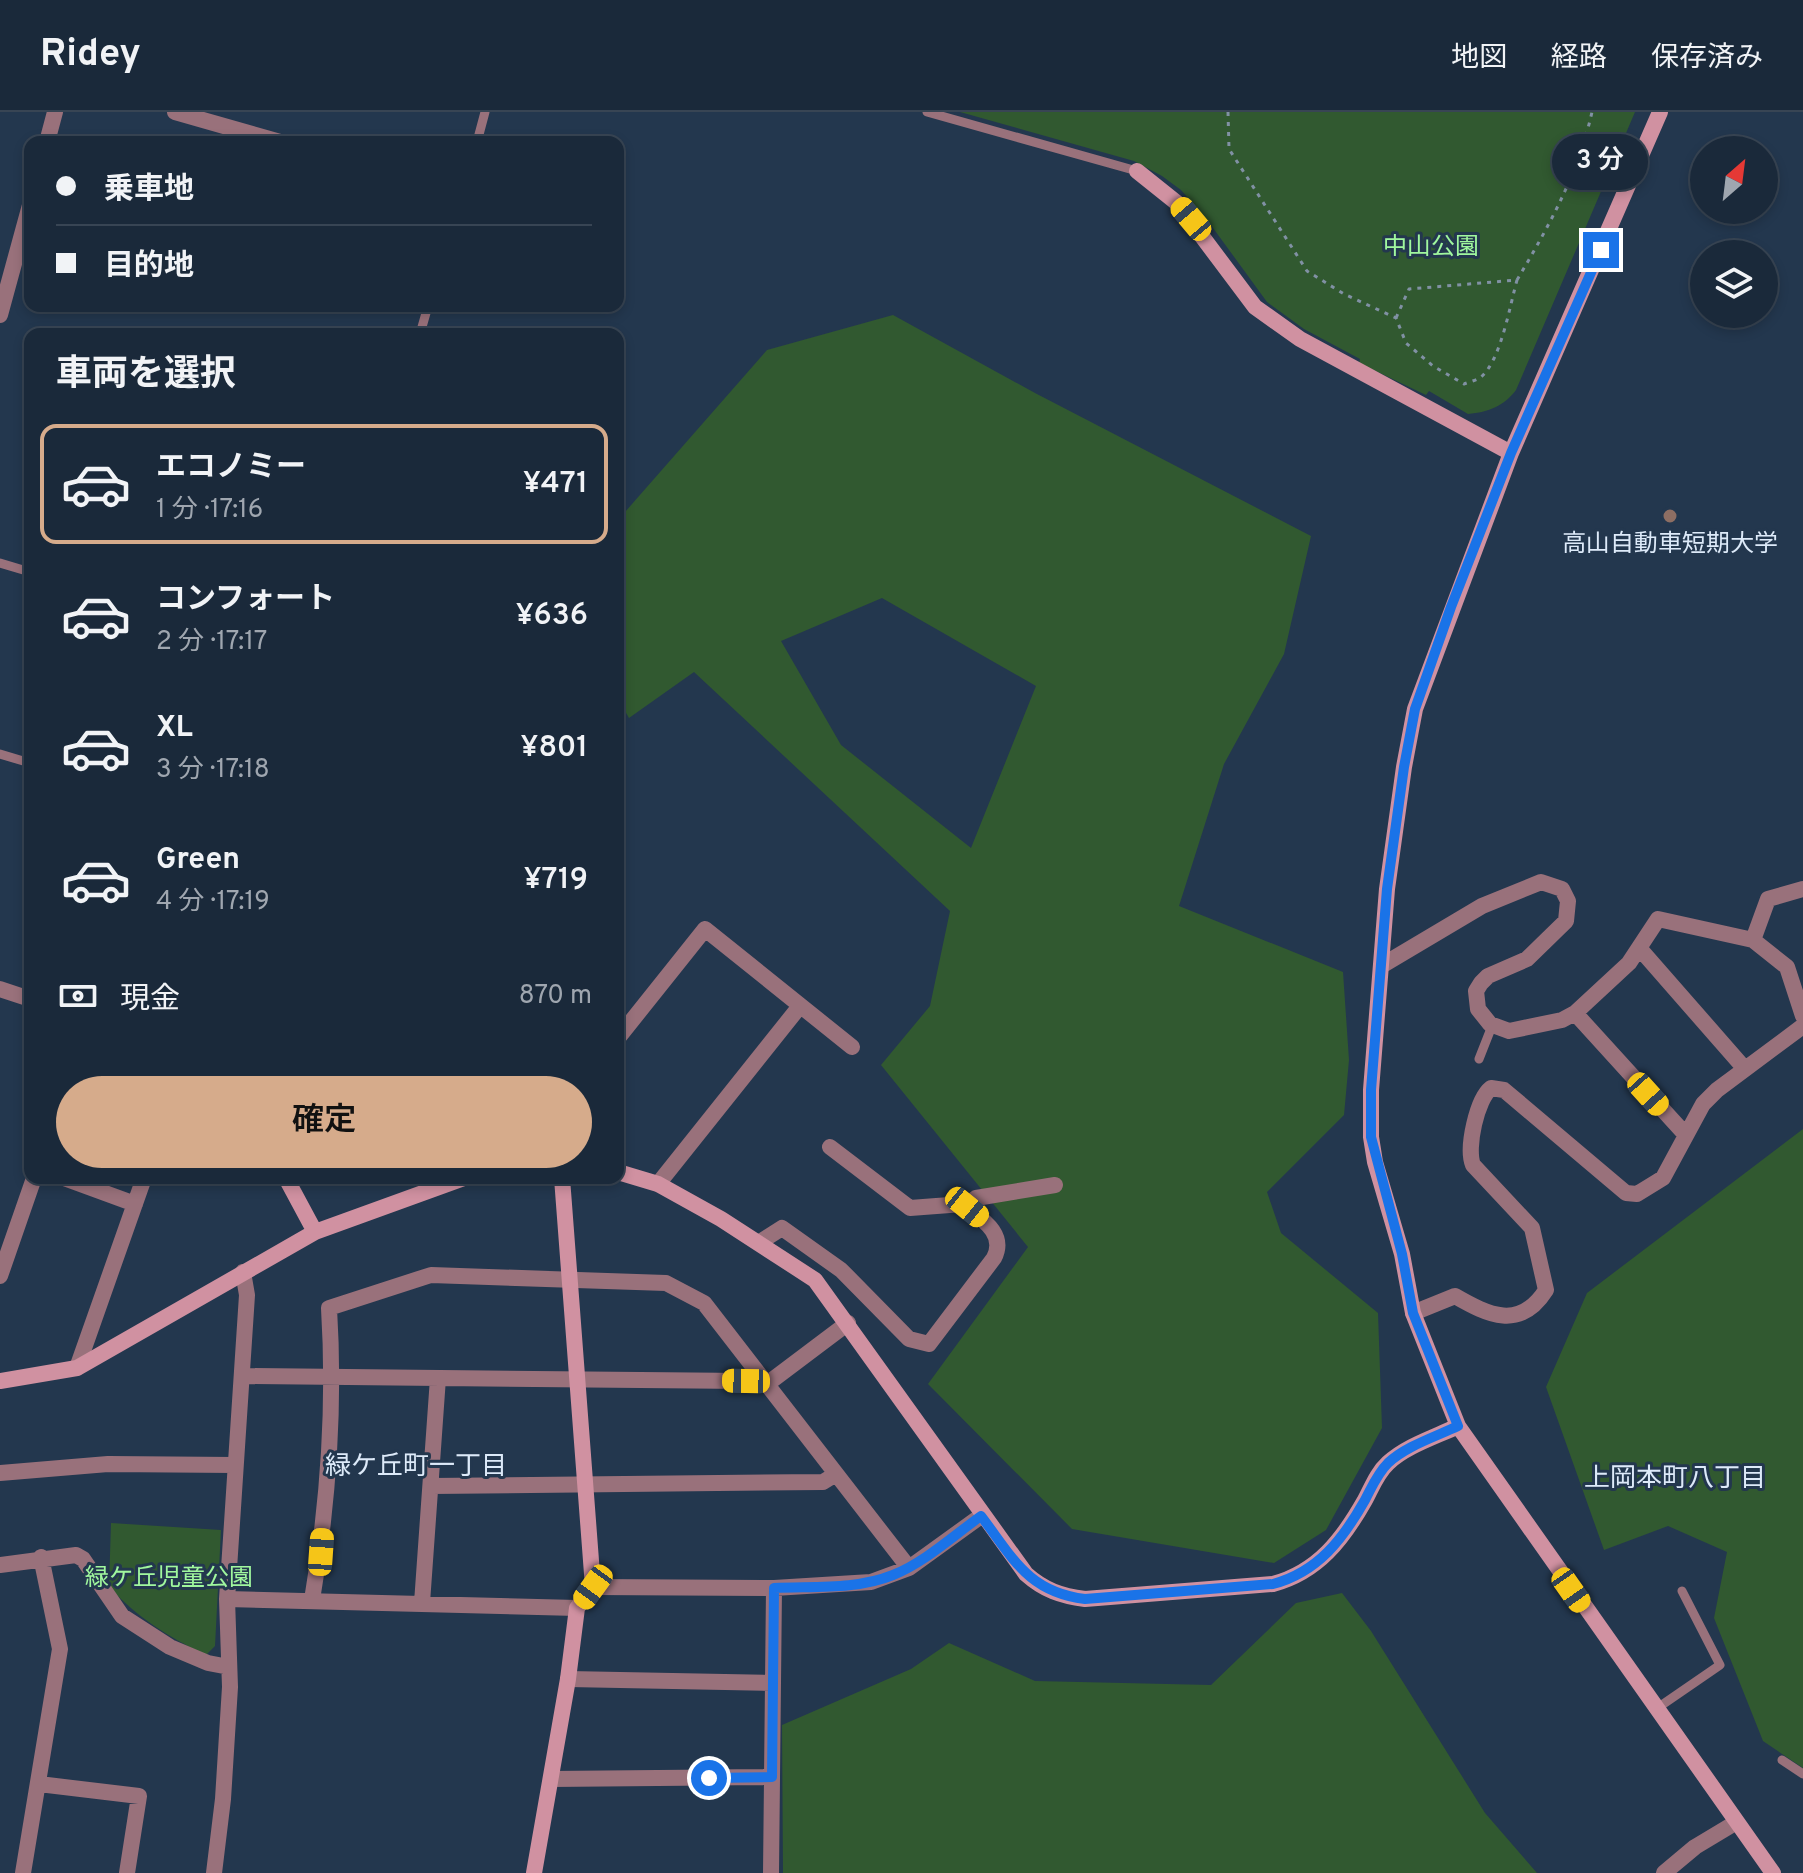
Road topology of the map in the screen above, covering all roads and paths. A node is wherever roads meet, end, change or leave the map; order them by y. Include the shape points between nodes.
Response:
1 (55, 112) edge
2 (175, 112) edge
3 (485, 112) edge
4 (927, 112) edge
5 (1228, 112) edge
6 (1592, 112) edge
7 (1660, 112) edge
8 (49, 136) edge
9 (259, 136) edge
10 (479, 136) edge
11 (1137, 171) joint
12 (24, 227) edge
13 (1517, 280) junction
14 (0, 315) edge
15 (1396, 318) junction
16 (1511, 453) junction
17 (0, 563) edge
18 (24, 570) edge
19 (0, 754) edge
20 (24, 761) edge
21 (1803, 889) edge
22 (1753, 940) junction
23 (1640, 949) junction
24 (1381, 966) junction
25 (0, 989) edge
26 (24, 997) edge
27 (800, 1006) junction
28 (1575, 1013) junction
29 (1803, 1016) edge
30 (1492, 1026) junction
31 (1803, 1026) edge
32 (624, 1030) edge
33 (852, 1047) dead end
34 (1479, 1059) dead end
35 (1745, 1069) junction
36 (1685, 1134) junction
37 (830, 1147) dead end
38 (624, 1174) edge
39 (32, 1184) edge
40 (80, 1184) edge
41 (142, 1184) edge
42 (289, 1184) edge
43 (447, 1184) edge
44 (562, 1184) edge
45 (658, 1184) junction
46 (1055, 1185) dead end
47 (135, 1204) junction
48 (967, 1207) junction
49 (315, 1232) junction
50 (760, 1242) junction
51 (243, 1272) junction
52 (0, 1276) edge
53 (570, 1279) junction
54 (1413, 1313) junction
55 (848, 1323) junction
56 (77, 1368) junction
57 (242, 1376) junction
58 (333, 1377) junction
59 (438, 1378) junction
60 (579, 1378) junction
61 (763, 1379) junction
62 (0, 1381) edge
63 (1458, 1426) junction
64 (235, 1465) junction
65 (0, 1473) edge
66 (836, 1474) junction
67 (586, 1484) junction
68 (431, 1486) junction
69 (981, 1516) junction
70 (41, 1557) junction
71 (0, 1565) edge
72 (909, 1568) junction
73 (593, 1587) junction
74 (774, 1588) junction
75 (1682, 1591) dead end
76 (227, 1599) junction
77 (312, 1600) junction
78 (422, 1603) junction
79 (577, 1608) junction
80 (229, 1667) junction
81 (568, 1679) junction
82 (773, 1683) junction
83 (1655, 1710) junction
84 (1782, 1760) dead end
85 (1803, 1774) edge
86 (772, 1777) junction
87 (551, 1779) junction
88 (39, 1784) junction
89 (1735, 1823) junction
90 (23, 1873) edge
91 (127, 1873) edge
92 (214, 1873) edge
93 (534, 1873) edge
94 (771, 1873) edge
95 (1664, 1873) edge
96 (1773, 1873) edge

1 - 8 street
2 - 9 street
3 - 10 lane
4 - 11 lane
5 - 15 path via 1229,149 1307,271
6 - 13 path via 1568,188
7 - 16 street
11 - 16 street via 1177,203 1255,307 1300,339
12 - 14 street
13 - 15 path via 1409,289
13 - 15 path via 1490,364 1481,377 1464,384 1406,343
16 - 24 street via 1415,709 1398,805
17 - 18 lane
19 - 20 lane
21 - 22 street via 1768,899
22 - 23 street via 1658,919
22 - 29 street via 1787,967
23 - 28 street
23 - 35 street
24 - 30 street via 1482,906 1541,882 1553,884 1568,901 1566,921 1527,959 1488,976 1476,991 1478,1009
24 - 54 street via 1371,1137
25 - 26 street
27 - 32 street via 705,929
27 - 33 street
27 - 45 street
28 - 30 street via 1509,1031
28 - 36 street
30 - 34 lane
31 - 35 street
35 - 36 street via 1703,1104
36 - 54 street via 1659,1182 1637,1194 1626,1193 1504,1090 1491,1088 1483,1098 1470,1157 1532,1228 1546,1290 1534,1304 1508,1317 1455,1296
37 - 48 street via 910,1208
38 - 45 street
39 - 52 street
40 - 47 street
41 - 47 street
42 - 49 street
43 - 49 street
44 - 53 street
45 - 50 street
46 - 48 street via 976,1198
47 - 56 street
48 - 50 street via 992,1227 999,1249 929,1344 909,1339 841,1270 782,1228
49 - 51 street
50 - 55 street via 815,1280
51 - 56 street
51 - 57 street via 247,1295
53 - 58 street via 431,1275 329,1308
53 - 60 street
53 - 61 street via 666,1283 704,1303
54 - 63 street
55 - 61 street
55 - 69 street
56 - 62 street
57 - 58 street
57 - 64 street
58 - 59 street
58 - 77 street via 321,1552
59 - 60 street
59 - 68 street
60 - 61 street
60 - 67 street
61 - 66 street
63 - 69 street via 1395,1457 1328,1553 1293,1579 1273,1584 1085,1599 1061,1596 1026,1574
63 - 83 street
64 - 65 street via 108,1464
64 - 76 street
66 - 67 street via 823,1482
66 - 72 street
67 - 68 street
67 - 73 street
68 - 78 street
69 - 72 street
70 - 71 street
70 - 80 street via 83,1559 122,1616 170,1647
70 - 88 street via 60,1649
72 - 74 street via 861,1584
73 - 74 street
73 - 79 street
74 - 82 street
75 - 83 lane via 1720,1665
76 - 77 street
76 - 80 street
77 - 78 street
78 - 79 street
79 - 81 street
80 - 92 street
81 - 82 street
81 - 87 street
82 - 86 street
83 - 89 street
84 - 85 lane
86 - 87 street
86 - 94 street
87 - 93 street
88 - 90 street
88 - 91 street via 139,1796
89 - 95 street
89 - 96 street

